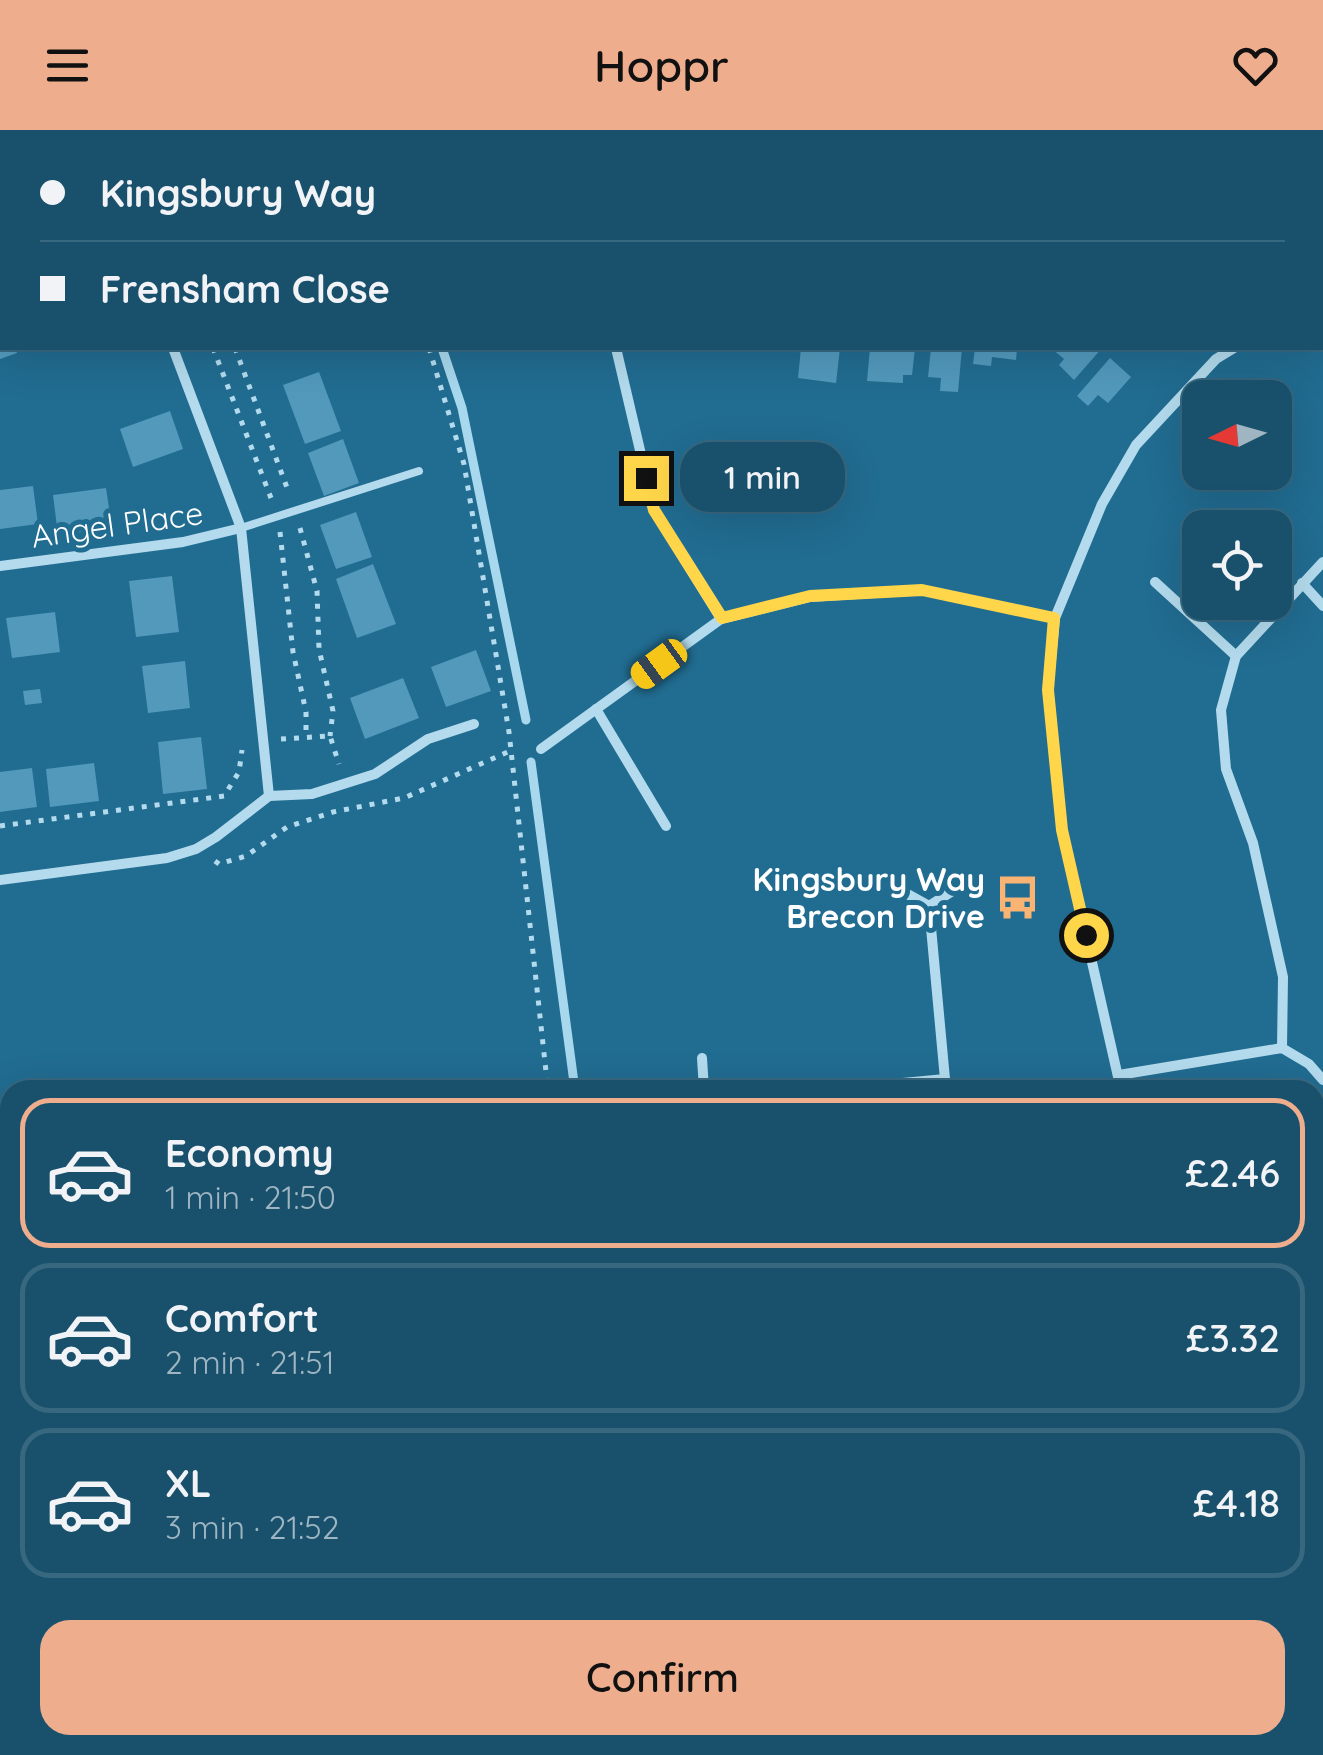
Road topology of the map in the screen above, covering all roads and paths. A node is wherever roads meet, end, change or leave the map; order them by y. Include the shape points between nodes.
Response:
1 (173, 350) edge
2 (236, 350) edge
3 (430, 350) edge
4 (614, 350) edge
5 (1231, 350) edge
6 (419, 470) dead end
7 (295, 510) junction
8 (241, 528) junction
9 (1323, 562) edge
10 (0, 566) edge
11 (1155, 582) dead end
12 (1302, 583) junction
13 (1323, 606) edge
14 (722, 618) junction
15 (1054, 618) junction
16 (1236, 656) junction
17 (596, 709) junction
18 (474, 724) dead end
19 (330, 736) junction
20 (264, 740) junction
21 (542, 749) dead end
22 (511, 751) junction
23 (345, 784) junction
24 (269, 796) junction
25 (353, 808) junction
26 (0, 826) edge
27 (666, 826) dead end
28 (196, 849) junction
29 (0, 880) edge
30 (965, 884) dead end
31 (891, 885) dead end
32 (928, 906) junction
33 (1282, 1048) junction
34 (702, 1058) dead end
35 (1119, 1075) junction
36 (547, 1080) edge
37 (703, 1080) edge
38 (945, 1080) edge
39 (1120, 1080) edge
40 (1323, 1080) edge

1 - 8 street
2 - 7 path
3 - 22 path via 464,464
4 - 14 street via 654,510
5 - 15 street via 1136,445 1102,504
6 - 7 lane
7 - 8 lane
7 - 19 path via 317,591 319,650 333,711
8 - 10 street, Angel Place
8 - 20 street
9 - 12 street
11 - 16 street
12 - 13 street
12 - 16 street
14 - 15 street via 810,596 922,590
14 - 17 street
15 - 35 street via 1048,690 1062,830
16 - 33 street via 1221,710 1226,768 1253,843 1283,977
17 - 21 street
17 - 27 street
18 - 23 street via 428,739 375,774
19 - 20 path
19 - 23 path
20 - 24 street
20 - 26 path via 243,742 239,772 224,796
22 - 25 path via 404,798
22 - 36 path
23 - 24 street
23 - 25 path
24 - 28 street
25 - 28 path via 288,827 246,856 219,864
28 - 29 street
30 - 32 street
31 - 32 street
32 - 38 street
33 - 35 street
33 - 40 street
34 - 37 street
35 - 39 street

